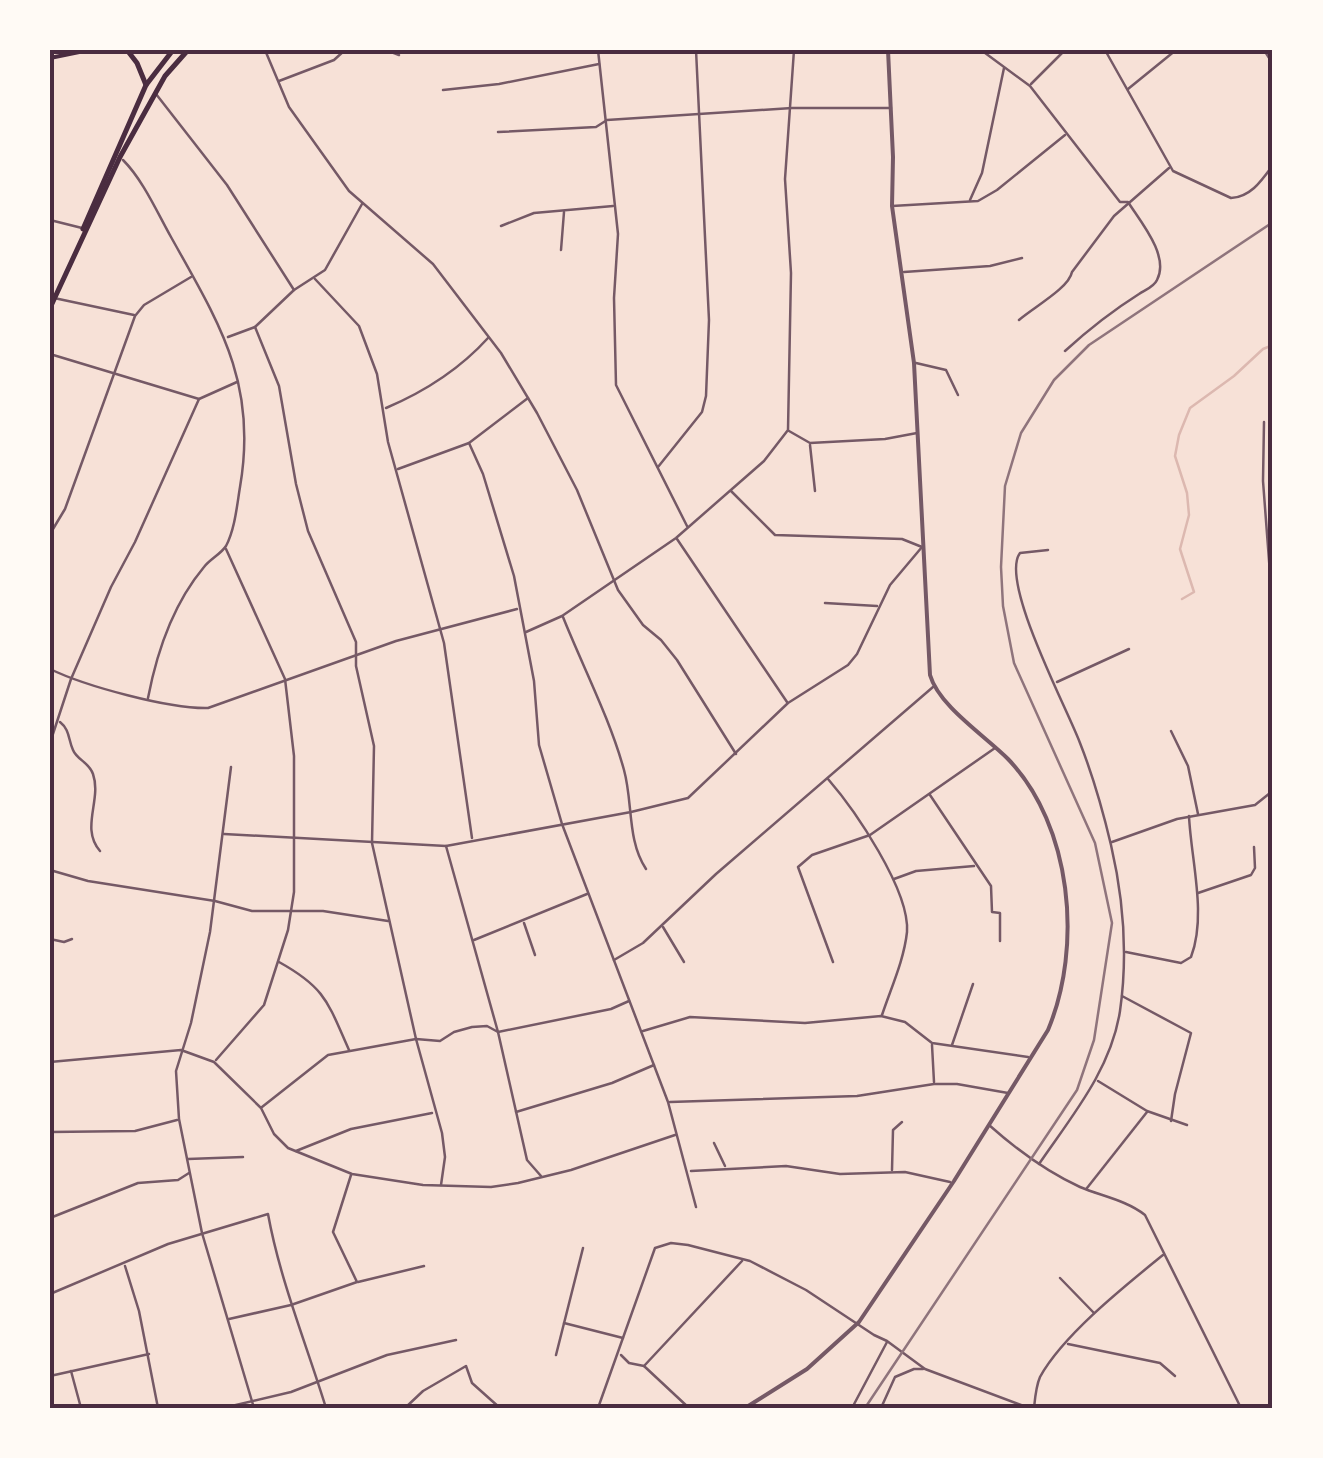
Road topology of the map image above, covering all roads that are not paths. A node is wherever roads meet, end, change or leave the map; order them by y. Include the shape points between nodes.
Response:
1 (86, 50) edge
2 (126, 50) edge
3 (173, 50) edge
4 (188, 50) edge
5 (265, 50) edge
6 (345, 50) edge
7 (386, 50) edge
8 (598, 50) edge
9 (696, 50) edge
10 (794, 50) edge
11 (888, 50) edge
12 (981, 50) edge
13 (1104, 50) edge
14 (1176, 50) edge
15 (1264, 50) edge
16 (1061, 51) edge
17 (59, 52) edge
18 (1271, 54) edge
19 (399, 55) dead end
20 (50, 58) edge
21 (602, 64) junction
22 (1273, 64) edge
23 (1004, 66) junction
24 (277, 81) junction
25 (146, 85) junction
26 (1030, 86) junction
27 (443, 90) dead end
28 (1128, 90) junction
29 (155, 93) junction
30 (792, 108) junction
31 (892, 108) junction
32 (698, 113) junction
33 (607, 120) junction
34 (498, 132) dead end
35 (1066, 134) junction
36 (120, 156) junction
37 (1273, 165) edge
38 (1170, 167) junction
39 (968, 202) junction
40 (1128, 202) junction
41 (362, 204) junction
42 (614, 206) junction
43 (892, 206) junction
44 (564, 211) junction
45 (50, 220) edge
46 (501, 226) dead end
47 (84, 228) junction
48 (561, 250) dead end
49 (1022, 258) dead end
50 (901, 272) junction
51 (193, 276) junction
52 (314, 279) junction
53 (294, 290) junction
54 (51, 303) edge
55 (135, 316) junction
56 (1019, 320) dead end
57 (255, 327) junction
58 (226, 338) junction
59 (488, 338) junction
60 (1065, 351) dead end
61 (50, 354) edge
62 (914, 363) junction
63 (116, 373) junction
64 (238, 381) junction
65 (958, 395) dead end
66 (528, 398) junction
67 (198, 399) junction
68 (384, 408) junction
69 (1264, 422) dead end
70 (788, 430) junction
71 (918, 433) junction
72 (469, 442) junction
73 (810, 443) junction
74 (1273, 463) edge
75 (1265, 464) junction
76 (657, 468) junction
77 (396, 470) junction
78 (730, 490) junction
79 (814, 491) dead end
80 (688, 527) junction
81 (50, 534) edge
82 (676, 538) junction
83 (924, 538) junction
84 (922, 547) junction
85 (225, 548) junction
86 (1048, 550) dead end
87 (614, 579) junction
88 (824, 603) dead end
89 (879, 607) junction
90 (518, 608) junction
91 (1273, 613) edge
92 (562, 616) junction
93 (439, 628) junction
94 (524, 632) junction
95 (1129, 649) dead end
96 (356, 655) junction
97 (50, 669) edge
98 (71, 679) junction
99 (284, 679) junction
100 (1056, 683) junction
101 (933, 687) junction
102 (148, 698) junction
103 (788, 703) junction
104 (58, 721) junction
105 (1170, 731) dead end
106 (50, 743) edge
107 (996, 748) junction
108 (736, 754) junction
109 (232, 767) dead end
110 (1271, 772) edge
111 (827, 778) junction
112 (929, 793) junction
113 (631, 812) junction
114 (1189, 816) junction
115 (1198, 816) junction
116 (562, 824) junction
117 (224, 834) junction
118 (870, 835) junction
119 (294, 836) junction
120 (473, 840) junction
121 (372, 843) junction
122 (1110, 843) junction
123 (446, 846) junction
124 (1254, 847) dead end
125 (100, 850) dead end
126 (976, 866) junction
127 (646, 869) dead end
128 (50, 870) edge
129 (892, 880) junction
130 (1196, 893) junction
131 (588, 894) junction
132 (215, 901) junction
133 (290, 910) junction
134 (389, 921) junction
135 (523, 922) junction
136 (662, 926) junction
137 (50, 939) edge
138 (72, 940) dead end
139 (472, 941) junction
140 (1000, 941) dead end
141 (1125, 952) junction
142 (535, 955) dead end
143 (612, 961) junction
144 (279, 962) junction
145 (684, 962) dead end
146 (834, 962) dead end
147 (973, 984) dead end
148 (1121, 996) junction
149 (628, 1002) junction
150 (881, 1016) junction
151 (498, 1032) junction
152 (642, 1032) junction
153 (416, 1039) junction
154 (932, 1043) junction
155 (952, 1046) junction
156 (181, 1050) junction
157 (350, 1051) junction
158 (1030, 1058) junction
159 (50, 1062) edge
160 (214, 1062) junction
161 (655, 1065) junction
162 (1096, 1080) junction
163 (934, 1084) junction
164 (1008, 1093) junction
165 (668, 1102) junction
166 (261, 1108) junction
167 (1147, 1111) junction
168 (434, 1112) junction
169 (516, 1112) junction
170 (178, 1119) junction
171 (1171, 1121) junction
172 (902, 1122) dead end
173 (988, 1124) junction
174 (1187, 1126) dead end
175 (50, 1132) edge
176 (675, 1135) junction
177 (714, 1143) dead end
178 (294, 1152) junction
179 (243, 1157) dead end
180 (186, 1159) junction
181 (1038, 1164) junction
182 (725, 1168) junction
183 (892, 1171) junction
184 (190, 1172) junction
185 (689, 1172) junction
186 (352, 1174) junction
187 (542, 1176) junction
188 (952, 1183) junction
189 (441, 1186) junction
190 (1086, 1190) junction
191 (696, 1206) dead end
192 (50, 1218) edge
193 (202, 1233) junction
194 (583, 1248) dead end
195 (1164, 1254) junction
196 (743, 1260) junction
197 (124, 1264) junction
198 (424, 1266) dead end
199 (1060, 1278) dead end
200 (357, 1282) junction
201 (50, 1294) edge
202 (291, 1305) junction
203 (1095, 1314) junction
204 (228, 1319) junction
205 (859, 1322) junction
206 (564, 1324) junction
207 (624, 1338) junction
208 (456, 1340) dead end
209 (888, 1340) junction
210 (1066, 1344) junction
211 (149, 1354) junction
212 (620, 1354) junction
213 (556, 1355) dead end
214 (644, 1366) junction
215 (924, 1369) junction
216 (70, 1370) junction
217 (50, 1376) edge
218 (1175, 1376) dead end
219 (317, 1380) junction
220 (250, 1400) junction
221 (80, 1408) edge
222 (158, 1408) edge
223 (223, 1408) edge
224 (254, 1408) edge
225 (326, 1408) edge
226 (406, 1408) edge
227 (500, 1408) edge
228 (598, 1408) edge
229 (690, 1408) edge
230 (746, 1408) edge
231 (852, 1408) edge
232 (881, 1408) edge
233 (1032, 1408) edge
234 (1241, 1408) edge

1 - 17 main road
2 - 25 main road
3 - 25 main road
4 - 29 main road
5 - 24 street
6 - 24 street
7 - 19 street
8 - 21 street
9 - 32 street
10 - 30 street
11 - 31 street
12 - 23 street
13 - 28 street
14 - 28 street
15 - 18 street
16 - 26 street
17 - 20 main road
18 - 22 street
21 - 27 street
21 - 33 street
23 - 26 street
23 - 39 street via 982,173
24 - 41 street via 314,144
25 - 47 main road
26 - 35 street
28 - 38 street
29 - 36 main road
29 - 53 street via 227,184
30 - 31 street
30 - 32 street
30 - 70 street via 785,179
31 - 43 street
32 - 33 street
32 - 76 street via 709,320 705,405
33 - 34 street via 596,128
33 - 42 street
35 - 39 street via 996,190
35 - 40 street via 1120,202
36 - 51 street
36 - 54 main road
37 - 38 street via 1249,193 1231,198
38 - 40 street
39 - 43 street
40 - 56 street via 1066,287
40 - 60 street via 1153,242 1157,281
41 - 52 street
41 - 59 street via 434,264
42 - 44 street
42 - 76 street via 616,384
43 - 50 street
44 - 46 street via 534,212
44 - 48 street
45 - 47 street
47 - 54 main road
49 - 50 street
50 - 62 street
51 - 55 street
51 - 58 street
52 - 53 street
52 - 68 street via 359,326
53 - 57 street
54 - 55 street
55 - 63 street
57 - 58 street
57 - 96 street via 279,386 308,531 350,625
58 - 64 street
59 - 66 street
59 - 68 street via 445,378
61 - 63 street
62 - 65 street via 946,370
62 - 71 street
63 - 67 street
63 - 81 street
64 - 67 street
64 - 85 street via 242,480
66 - 72 street
66 - 87 street
67 - 98 street
68 - 77 street
69 - 75 street
70 - 73 street
70 - 78 street
71 - 73 street
71 - 83 street
72 - 77 street
72 - 90 street via 484,474
73 - 79 street
74 - 75 street
75 - 91 street
76 - 80 street
77 - 93 street
78 - 80 street
78 - 84 street via 775,535 902,540
80 - 82 street
82 - 87 street
82 - 103 street
83 - 84 street
83 - 101 street
84 - 89 street
85 - 99 street
85 - 102 street via 204,566 171,619
86 - 100 street via 1026,550 1014,565 1030,632
87 - 92 street
87 - 108 street
88 - 89 street
89 - 103 street via 848,665
90 - 93 street
90 - 94 street
92 - 94 street
92 - 113 street via 616,744
93 - 96 street
93 - 120 street
94 - 116 street via 539,745
95 - 100 street
96 - 99 street
96 - 121 street via 374,746
97 - 98 street
98 - 102 street
98 - 104 street
99 - 102 street via 208,708
99 - 119 street via 294,756
100 - 122 street
101 - 107 street
101 - 111 street
103 - 108 street
104 - 106 street
104 - 125 street via 93,772 90,835
105 - 115 street via 1188,766
107 - 112 street
107 - 158 street via 1023,776 1046,816 1066,907 1063,987
108 - 113 street via 688,798
109 - 117 street
110 - 115 street via 1267,798
111 - 118 street
111 - 136 street
112 - 118 street
112 - 126 street
113 - 116 street
113 - 127 street
114 - 115 street
114 - 122 street
114 - 130 street
116 - 120 street
116 - 131 street
117 - 119 street
117 - 132 street
118 - 129 street
118 - 146 street via 812,855 798,868
119 - 121 street
119 - 133 street
120 - 123 street
121 - 123 street
121 - 134 street
122 - 141 street
123 - 139 street
124 - 130 street via 1251,875
126 - 129 street
126 - 140 street via 991,886 992,912 1000,914
128 - 132 street
129 - 150 street via 907,922
130 - 141 street via 1194,948 1187,960
131 - 135 street
131 - 143 street
132 - 133 street via 252,911
132 - 156 street
133 - 134 street
133 - 144 street
134 - 153 street
135 - 139 street
135 - 142 street
136 - 143 street
136 - 145 street
137 - 138 street
139 - 151 street
141 - 148 street
143 - 149 street
144 - 157 street via 321,991
144 - 160 street via 264,1005
147 - 155 street
148 - 162 street
148 - 171 street via 1190,1033
149 - 151 street
149 - 152 street
150 - 152 street via 804,1023 690,1017
150 - 154 street via 906,1022
151 - 153 street via 472,1027 440,1041
151 - 169 street
152 - 161 street
153 - 157 street
153 - 168 street
154 - 155 street
154 - 163 street
155 - 158 street
156 - 159 street
156 - 160 street
156 - 170 street
157 - 166 street via 319,1060
158 - 164 street
160 - 166 street
161 - 165 street
161 - 169 street
162 - 167 street
162 - 181 street
163 - 164 street
163 - 165 street via 856,1096
164 - 173 street
165 - 176 street
166 - 178 street via 274,1134
167 - 171 street
167 - 190 street
168 - 178 street via 351,1129
168 - 189 street via 445,1156
169 - 187 street via 527,1160
170 - 175 street via 135,1131
170 - 180 street
171 - 174 street
172 - 183 street via 892,1133
173 - 181 street
173 - 188 street
176 - 185 street
176 - 187 street
177 - 182 street
178 - 186 street
179 - 180 street
180 - 184 street
181 - 190 street
182 - 183 street
182 - 185 street
183 - 188 street
184 - 192 street via 178,1180 138,1183
184 - 193 street
185 - 191 street
186 - 189 street
186 - 200 street via 333,1232
187 - 189 street via 491,1187
188 - 205 street
190 - 195 street via 1135,1208
193 - 197 street
193 - 202 street via 268,1214
193 - 204 street
194 - 206 street
195 - 203 street
195 - 234 street
196 - 205 street
196 - 207 street via 688,1244 658,1246
196 - 214 street
197 - 201 street
197 - 211 street
198 - 200 street
199 - 203 street
200 - 202 street
202 - 204 street
202 - 219 street
203 - 210 street
204 - 220 street
205 - 209 street
205 - 230 street via 807,1369
206 - 207 street
206 - 213 street
207 - 212 street
208 - 219 street
209 - 215 street
209 - 231 street
210 - 218 street via 1160,1363
210 - 233 street via 1038,1382
211 - 216 street
211 - 222 street
212 - 214 street
212 - 228 street
214 - 229 street
215 - 232 street via 895,1377
215 - 233 street
216 - 217 street
216 - 221 street
219 - 220 street
219 - 225 street
220 - 223 street
220 - 224 street
226 - 227 street via 466,1366 472,1383

